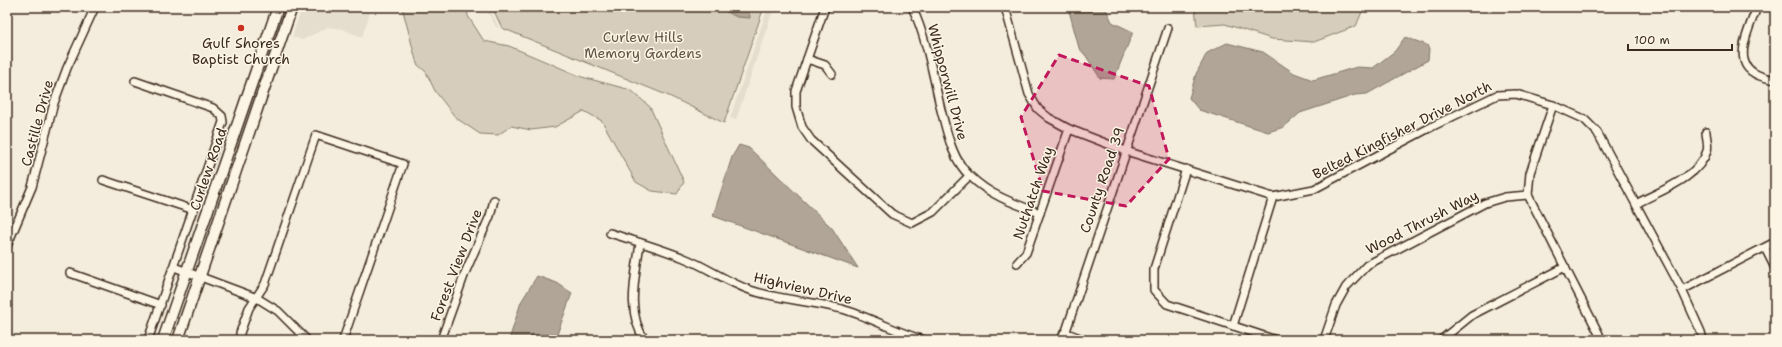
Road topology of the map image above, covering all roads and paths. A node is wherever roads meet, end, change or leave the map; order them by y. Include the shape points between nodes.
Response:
1 (95, 7) edge
2 (278, 7) edge
3 (285, 7) edge
4 (292, 7) edge
5 (825, 7) edge
6 (912, 7) edge
7 (1005, 7) edge
8 (1757, 7) edge
9 (1168, 28) dead end
10 (281, 39) junction
11 (807, 59) junction
12 (832, 74) dead end
13 (1775, 80) edge
14 (136, 81) dead end
15 (1553, 105) junction
16 (1068, 129) junction
17 (1706, 132) dead end
18 (1126, 151) junction
19 (1186, 169) junction
20 (969, 176) junction
21 (103, 180) dead end
22 (1528, 195) junction
23 (1273, 197) junction
24 (494, 200) dead end
25 (1636, 204) junction
26 (194, 210) junction
27 (1040, 213) junction
28 (610, 233) dead end
29 (1775, 242) edge
30 (640, 243) junction
31 (7, 246) edge
32 (1765, 248) junction
33 (1017, 263) dead end
34 (174, 267) junction
35 (1565, 267) junction
36 (1775, 268) edge
37 (187, 272) junction
38 (70, 273) dead end
39 (200, 276) junction
40 (1682, 290) junction
41 (257, 298) junction
42 (160, 304) junction
43 (1232, 326) junction
44 (904, 337) edge
45 (1064, 337) edge
46 (148, 340) edge
47 (163, 340) edge
48 (178, 340) edge
49 (240, 340) edge
50 (307, 340) edge
51 (343, 340) edge
52 (441, 340) edge
53 (645, 340) edge
54 (924, 340) edge
55 (1081, 340) edge
56 (1276, 340) edge
57 (1324, 340) edge
58 (1441, 340) edge
59 (1600, 340) edge
60 (1703, 340) edge

1 - 31 street, Castille Drive via 66,68 54,102 32,187
2 - 37 main road, Curlew Road
3 - 10 main road via 277,34
4 - 10 main road, Curlew Road
5 - 11 street
6 - 20 street, Whipporwill Drive via 949,138
7 - 16 street, Belted Kingfisher Drive North via 1030,94 1038,109
8 - 13 street via 1744,45 1743,59 1753,73
9 - 18 street, County Road 39
10 - 39 main road, Curlew Road
11 - 12 street via 825,65
11 - 20 street via 796,91 796,106 802,127 811,140 892,214 912,223 933,212
14 - 26 street via 213,108 222,116 223,128
15 - 22 street via 1530,172
15 - 23 street, Belted Kingfisher Drive North via 1516,94 1497,95 1432,126 1314,189
15 - 25 street, Belted Kingfisher Drive North via 1584,119 1595,130
16 - 18 street, Belted Kingfisher Drive North
16 - 27 street, Nuthatch Way
17 - 25 street via 1708,149 1701,164 1692,173
18 - 19 street, Belted Kingfisher Drive North
18 - 45 street, County Road 39
19 - 23 street, Belted Kingfisher Drive North
19 - 43 street via 1154,269 1154,290 1167,304
20 - 27 street, Whipporwill Drive via 1004,199
21 - 26 street
22 - 35 street
22 - 57 street, Wood Thrush Way via 1505,197 1485,203 1367,265 1354,277 1336,305
23 - 43 street
24 - 52 street, Forest View Drive
25 - 40 street, Belted Kingfisher Drive North
26 - 34 street
27 - 33 street, Nuthatch Way via 1026,253
28 - 30 street, Highview Drive
29 - 32 street
30 - 44 street, Highview Drive via 685,258 750,290 843,310
30 - 53 street via 633,296 634,320
32 - 36 street
32 - 40 street
34 - 37 street
34 - 42 street
35 - 58 street via 1472,315
35 - 59 street
37 - 39 street
37 - 47 main road, Curlew Road
38 - 42 street
39 - 41 street
39 - 48 main road, Curlew Road
40 - 60 street, Belted Kingfisher Drive North
41 - 49 street via 249,308
41 - 50 street via 278,311
41 - 51 street via 266,284 316,135 403,164
42 - 46 street
43 - 56 street
44 - 54 street, Highview Drive
45 - 55 main road

